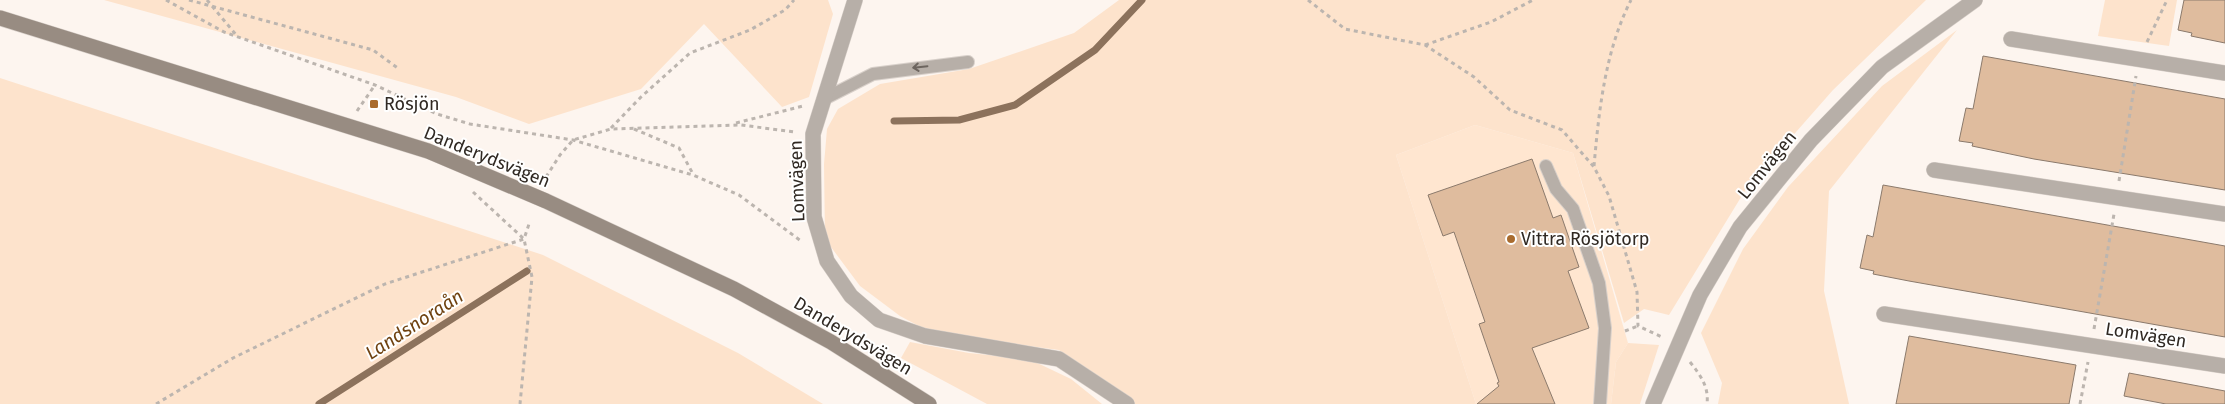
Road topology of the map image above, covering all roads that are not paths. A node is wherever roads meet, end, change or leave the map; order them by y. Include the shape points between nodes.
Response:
1 (855, 0) edge
2 (1975, 0) edge
3 (0, 18) edge
4 (2011, 39) dead end
5 (968, 62) dead end
6 (2225, 73) edge
7 (824, 99) junction
8 (1546, 166) dead end
9 (1934, 170) dead end
10 (2225, 214) edge
11 (1884, 314) dead end
12 (2225, 366) edge
13 (929, 404) edge
14 (1127, 404) edge
15 (1600, 404) edge
16 (1653, 404) edge

1 - 7 street, Lomvägen
2 - 16 street, Lomvägen via 1882,67 1811,140 1740,227 1700,295
3 - 13 main road, Danderydsvägen via 428,151 546,201 734,289 831,342
4 - 6 street
5 -> 7 lane via 873,74
7 - 14 street, Lomvägen via 813,134 814,217 827,261 851,296 879,320 925,336 1059,359
8 - 15 lane via 1556,190 1573,210 1599,283 1605,328
9 - 10 street
11 - 12 street, Lomvägen

